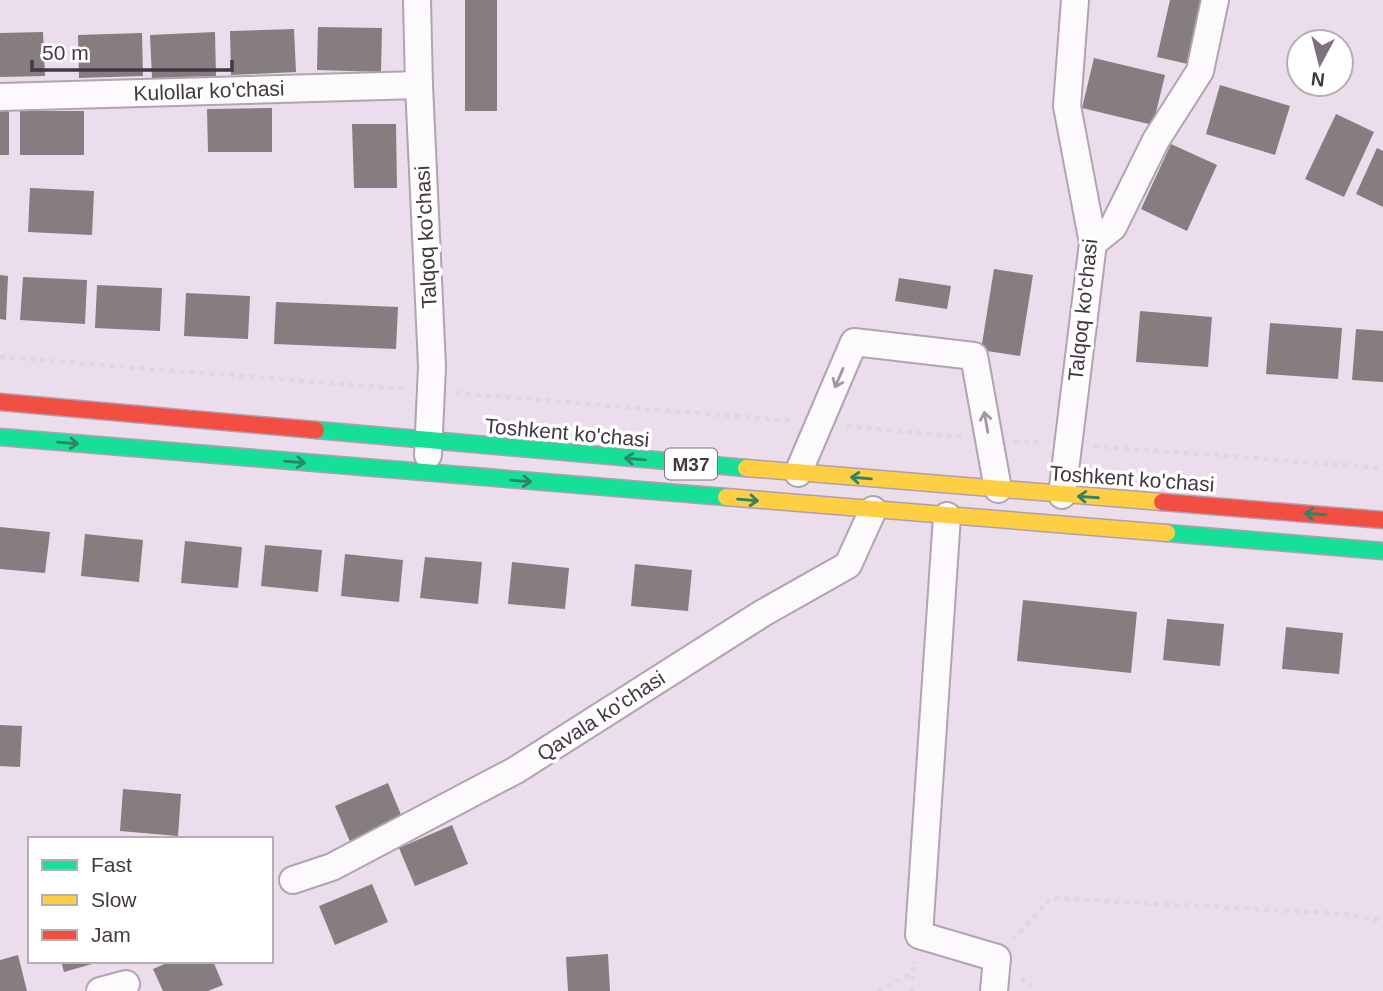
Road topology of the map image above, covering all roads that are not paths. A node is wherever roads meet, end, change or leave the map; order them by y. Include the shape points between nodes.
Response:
1 (417, 0) edge
2 (1075, 0) edge
3 (1215, 0) edge
4 (419, 85) junction
5 (0, 97) edge
6 (1093, 243) junction
7 (0, 402) edge
8 (0, 437) edge
9 (430, 442) junction
10 (798, 473) junction
11 (426, 474) junction
12 (998, 489) junction
13 (1062, 495) junction
14 (873, 510) junction
15 (947, 516) junction
16 (1383, 520) edge
17 (1383, 551) edge
18 (293, 880) dead end
19 (126, 984) dead end
20 (100, 991) edge
21 (994, 991) edge

1 - 4 street, Talqoq ko'chasi
2 - 6 street, Talqoq ko'chasi via 1067,106
3 - 6 street via 1200,71 1156,140 1113,227
4 - 5 street, Kulollar ko'chasi
4 - 9 street, Talqoq ko'chasi
6 - 13 street, Talqoq ko'chasi
7 - 9 highway, Toshkent ko'chasi / M37
8 -> 11 highway, M37
10 -> 9 highway, Toshkent ko'chasi / M37
9 - 11 street, Talqoq ko'chasi
12 -> 10 highway, Toshkent ko'chasi / M37
12 -> 10 street via 974,356 854,342
11 -> 14 highway, M37
12 - 13 highway, Toshkent ko'chasi / M37
16 -> 13 highway, Toshkent ko'chasi / M37
14 - 15 highway, M37
14 - 18 street, Qavala ko'chasi via 848,565 763,613 516,770 332,867
15 - 17 highway, M37
15 - 21 street via 919,935 997,958
19 - 20 street

